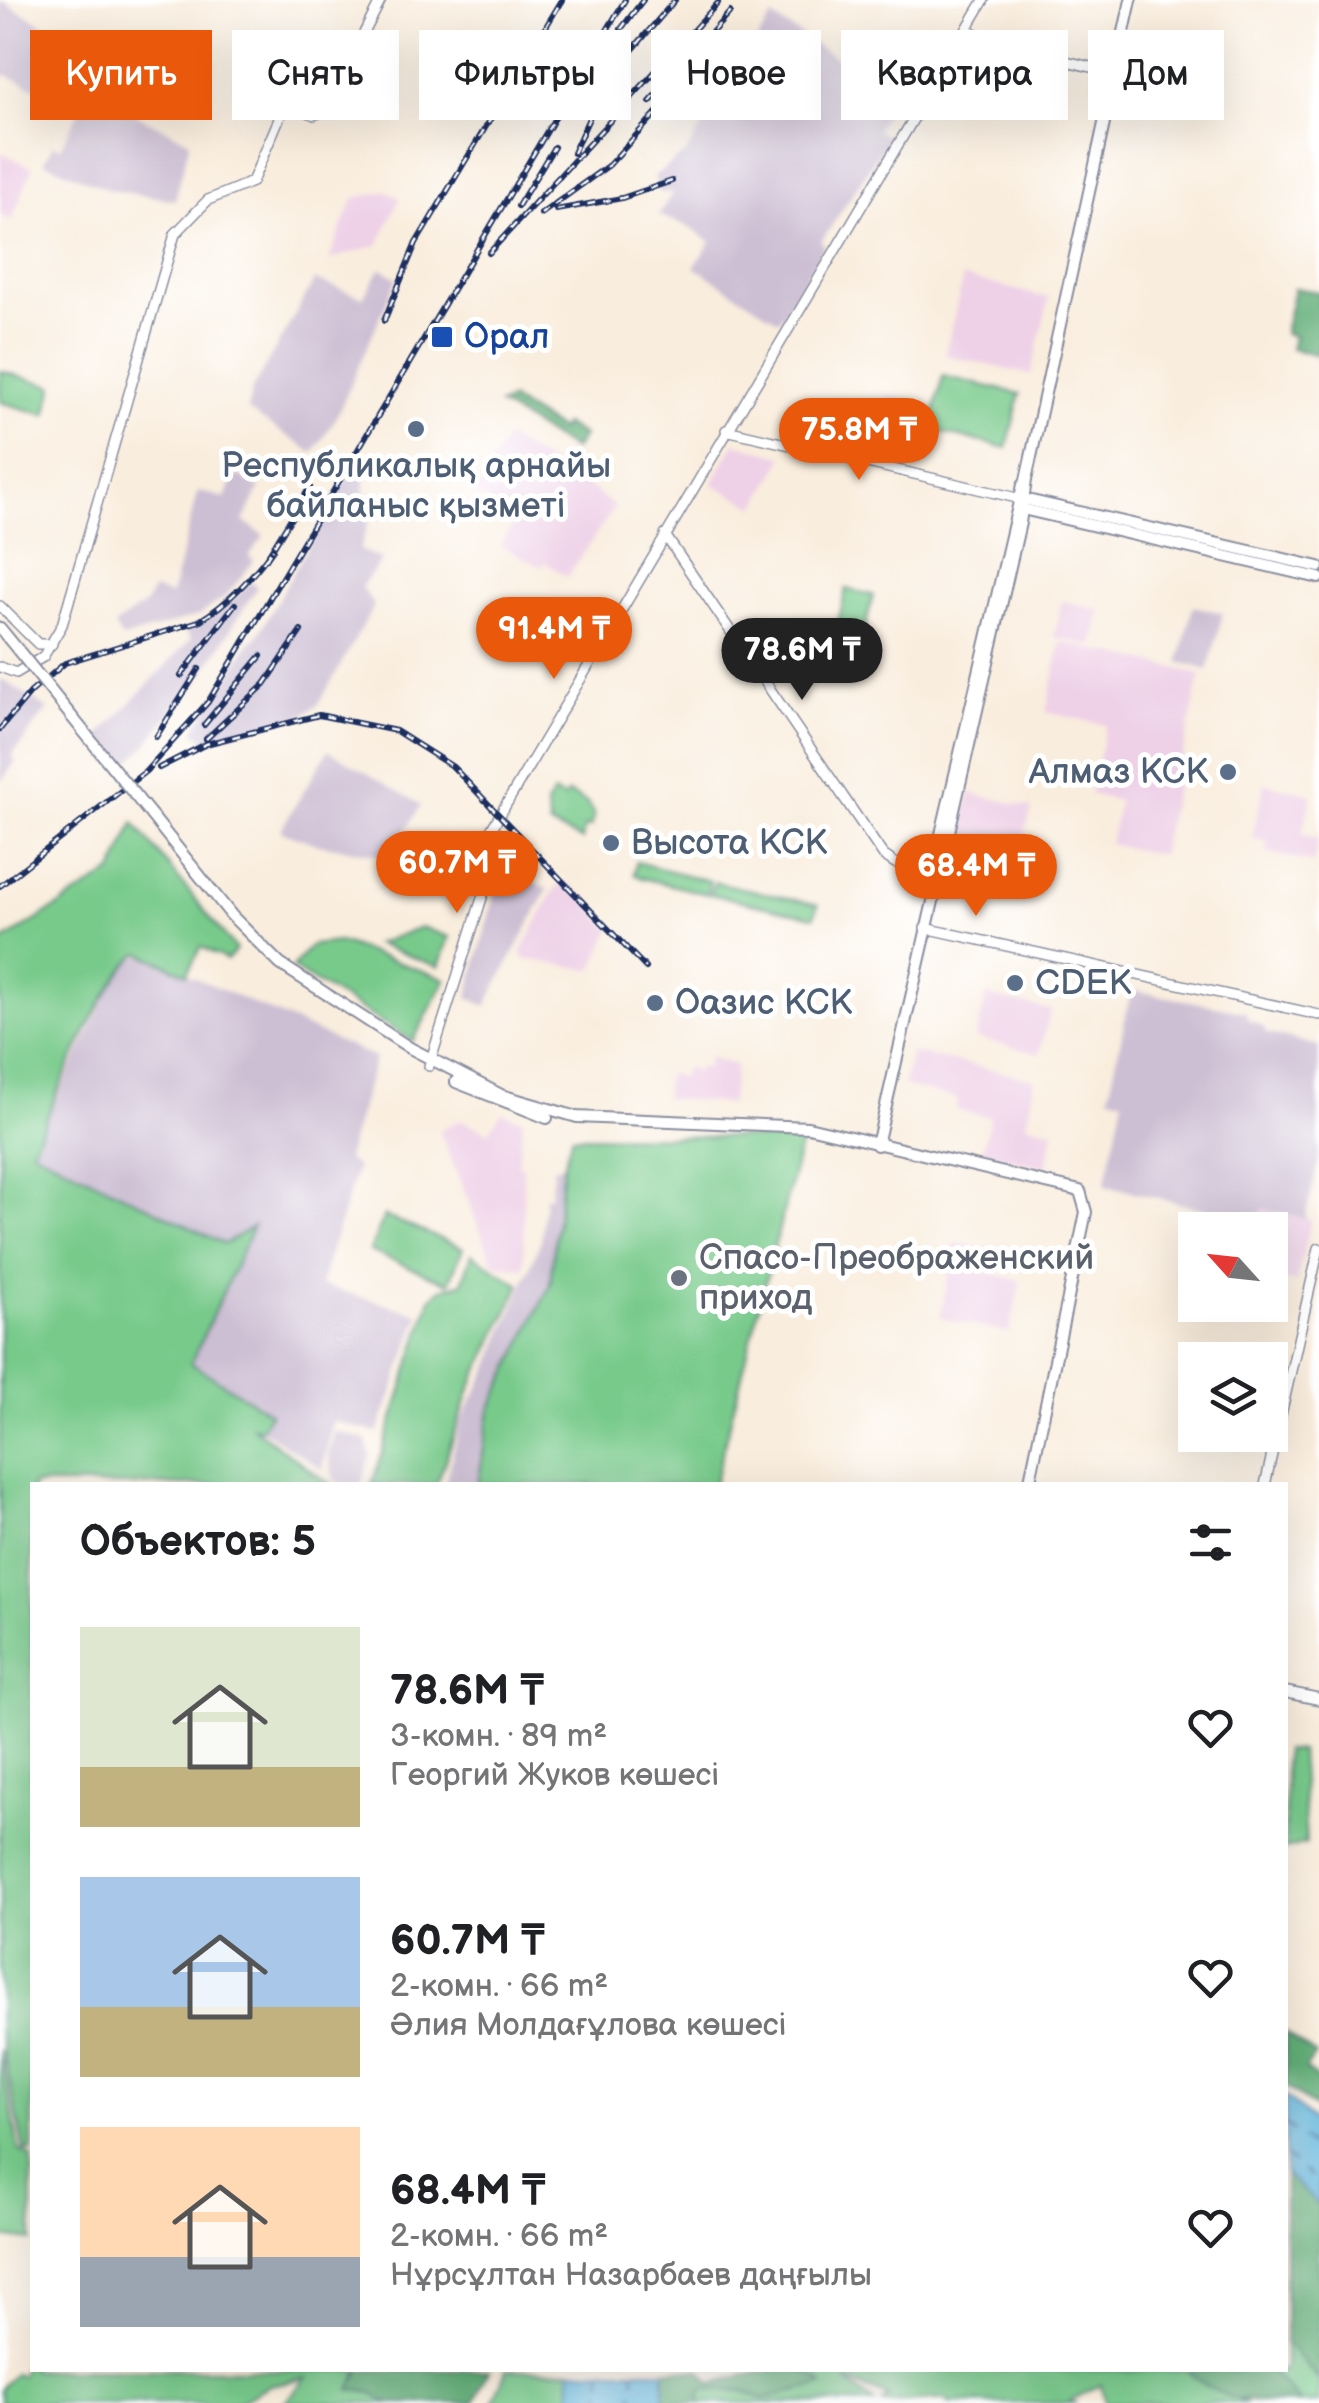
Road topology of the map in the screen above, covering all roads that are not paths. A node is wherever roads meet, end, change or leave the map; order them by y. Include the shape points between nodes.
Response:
1 (381, 0) edge
2 (984, 0) edge
3 (1130, 0) edge
4 (967, 29) junction
5 (1124, 30) edge
6 (1088, 67) edge
7 (1105, 120) edge
8 (726, 430) junction
9 (1020, 503) junction
10 (666, 535) junction
11 (1314, 571) edge
12 (0, 606) edge
13 (0, 628) edge
14 (0, 637) edge
15 (54, 642) junction
16 (38, 644) junction
17 (16, 652) junction
18 (43, 657) junction
19 (0, 667) edge
20 (937, 872) junction
21 (925, 928) junction
22 (1319, 1014) edge
23 (430, 1063) junction
24 (877, 1145) junction
25 (1319, 1248) edge
26 (1028, 1482) edge
27 (1266, 1482) edge
28 (1288, 1695) edge
29 (1319, 1702) edge

1 - 15 main road via 329,104 314,115 294,105 280,111 252,182 208,200 170,246
2 - 4 main road
3 - 5 main road
4 - 6 main road via 993,43
4 - 8 main road
7 - 9 main road
8 - 9 main road
8 - 10 main road
9 - 11 main road
9 - 20 main road
10 - 20 main road via 883,855
10 - 23 main road via 480,849 487,882
12 - 16 main road
13 - 17 main road
14 - 17 main road
15 - 16 main road
15 - 18 main road
16 - 18 main road
17 - 23 main road, bridge via 232,916 280,964
18 - 19 main road via 16,673
20 - 21 main road
21 - 22 main road
21 - 24 main road
23 - 24 main road via 558,1114
24 - 26 main road via 1071,1190 1083,1200
25 - 27 main road
28 - 29 main road

